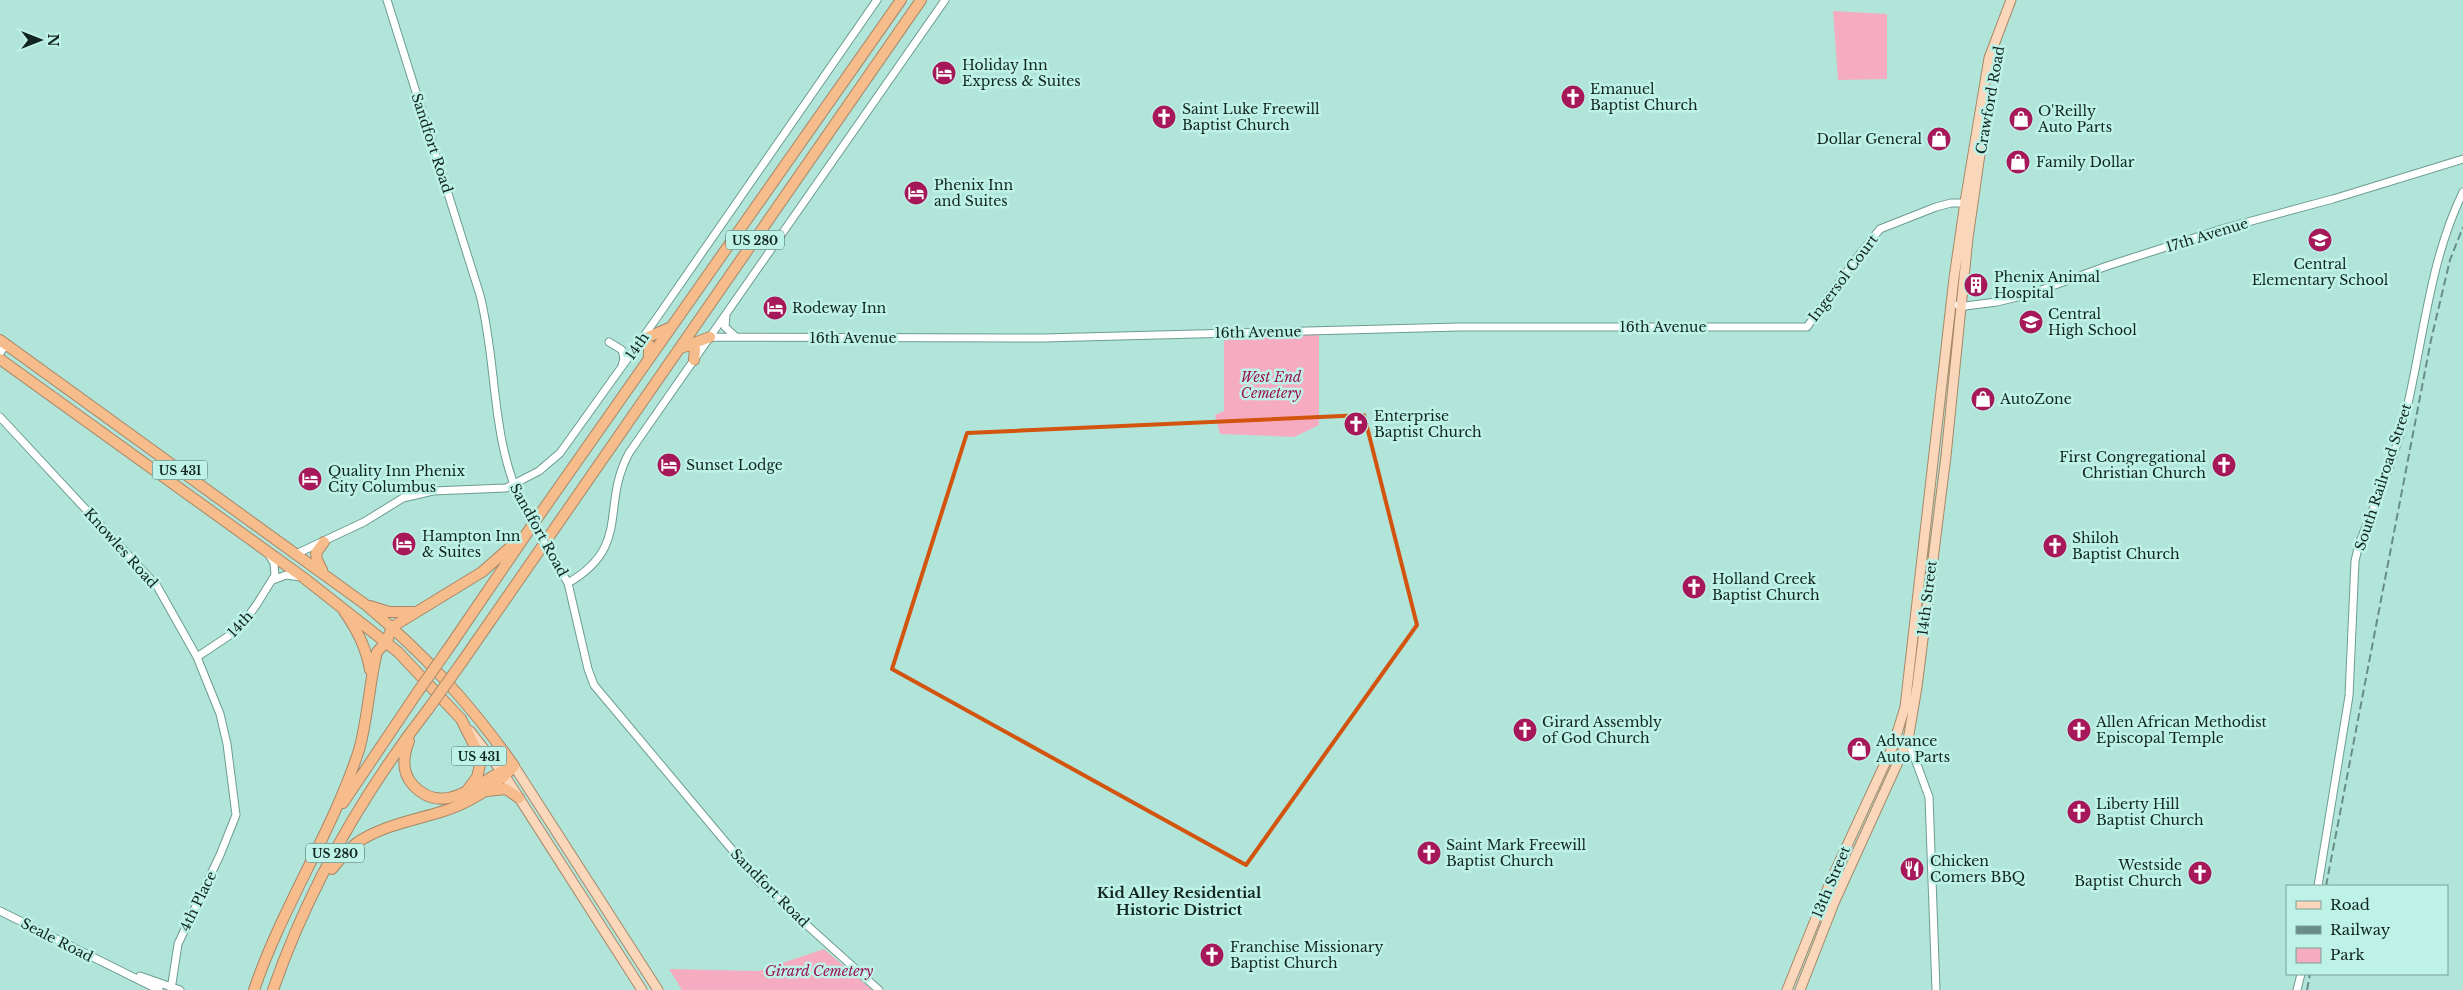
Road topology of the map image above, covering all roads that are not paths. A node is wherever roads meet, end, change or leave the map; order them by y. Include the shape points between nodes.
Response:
1 (387, 0) edge
2 (877, 0) edge
3 (901, 0) edge
4 (921, 0) edge
5 (944, 0) edge
6 (2010, 0) edge
7 (2016, 0) edge
8 (2463, 159) edge
9 (2463, 192) edge
10 (1969, 203) junction
11 (1957, 304) junction
12 (727, 312) junction
13 (700, 318) junction
14 (671, 327) junction
15 (1807, 327) joint
16 (710, 337) junction
17 (736, 337) junction
18 (641, 340) junction
19 (609, 342) dead end
20 (687, 344) junction
21 (2, 346) edge
22 (678, 350) junction
23 (649, 358) junction
24 (0, 359) edge
25 (694, 360) junction
26 (622, 368) junction
27 (0, 417) edge
28 (514, 485) junction
29 (538, 517) junction
30 (324, 542) junction
31 (267, 551) junction
32 (296, 554) junction
33 (324, 574) junction
34 (304, 578) junction
35 (273, 580) junction
36 (568, 583) junction
37 (339, 604) junction
38 (366, 605) junction
39 (414, 612) junction
40 (392, 627) junction
41 (387, 641) junction
42 (197, 657) junction
43 (371, 678) junction
44 (461, 718) junction
45 (415, 726) junction
46 (1908, 740) junction
47 (514, 766) junction
48 (503, 773) junction
49 (1878, 776) joint
50 (465, 793) junction
51 (480, 793) junction
52 (519, 798) junction
53 (236, 815) joint
54 (331, 821) junction
55 (321, 881) junction
56 (2318, 885) edge
57 (0, 911) edge
58 (115, 968) junction
59 (2301, 975) edge
60 (171, 988) edge
61 (159, 990) edge
62 (180, 990) edge
63 (254, 990) edge
64 (273, 990) edge
65 (642, 990) edge
66 (658, 990) edge
67 (880, 990) edge
68 (1787, 990) edge
69 (1800, 990) edge
70 (1936, 990) edge
71 (2297, 990) edge

1 - 28 street, Sandfort Road via 489,329 502,450
2 - 18 street, 14th
3 - 14 highway, US 280
4 - 13 highway, US 280
5 - 12 street
6 - 10 main road, Crawford Road via 1989,58
7 - 10 main road, Crawford Road via 1991,80
8 - 11 street, 17th Avenue via 2222,230 2033,293 1997,302
9 - 56 street, South Railroad Street via 2437,261 2400,433 2355,561 2349,696
10 - 11 main road, 14th Street
10 - 15 street, Ingersol Court via 1933,208 1880,229
11 - 46 main road, 14th Street via 1946,456
11 - 49 main road, 14th Street via 1903,717
12 - 16 street
12 - 17 street via 726,327
13 - 16 highway via 698,331
13 - 22 highway, US 280
14 - 18 highway
14 - 23 highway, US 280
15 - 17 street, 16th Avenue via 1459,328 1034,338
16 - 17 street, 16th Avenue
16 - 20 highway
16 - 25 street
18 - 23 highway via 650,346
18 - 26 street, 14th
19 - 26 street via 623,352
20 - 22 highway
20 - 25 highway via 695,349
21 - 32 highway, US 431
22 - 45 highway, US 280, bridge
23 - 29 highway, US 280
24 - 31 highway, US 431
25 - 36 street via 623,464 610,537 603,553 586,572
26 - 28 street, 14th via 560,453
27 - 42 street, Knowles Road via 151,579
28 - 30 street, 14th via 409,495
28 - 36 street, Sandfort Road, bridge
29 - 39 highway, US 431 via 492,565
29 - 54 highway, US 280, bridge
30 - 32 street, 14th
30 - 33 highway via 316,556
31 - 32 highway
31 - 34 highway, US 431
31 - 35 street via 275,570
32 - 33 highway, US 431
33 - 38 highway, US 431
34 - 35 street via 286,575
34 - 37 highway, US 431
35 - 42 street, 14th via 239,629
36 - 67 street, Sandfort Road via 588,669 598,690 759,882
37 - 41 highway, US 431
37 - 43 highway via 367,652
38 - 39 highway, US 431 via 389,612
38 - 40 highway
39 - 40 highway
40 - 41 highway
40 - 47 highway via 453,686
41 - 43 highway via 377,652
41 - 44 highway, US 431
42 - 53 street, Knowles Road via 224,732
43 - 54 highway via 359,749
44 - 48 main road
44 - 50 highway, US 431 via 480,759 477,777
45 - 50 highway via 405,752 404,766 409,781 418,791 435,799
45 - 55 highway, US 280 via 355,817
46 - 69 main road, 13th Street via 1834,903
46 - 70 street, 14th Street via 1928,797
47 - 48 highway
47 - 66 main road
48 - 50 highway
48 - 51 highway
48 - 52 main road
49 - 68 main road, 13th Street
51 - 52 highway via 503,789
51 - 55 highway via 446,810 387,827 360,841
52 - 65 main road
53 - 60 street, 4th Place via 178,944
54 - 63 highway, US 280 via 282,920
55 - 64 highway, US 280
57 - 58 street, Seale Road
58 - 60 street, Seale Road
58 - 61 street, Seale Road
59 - 71 street
60 - 62 street, Seale Road

